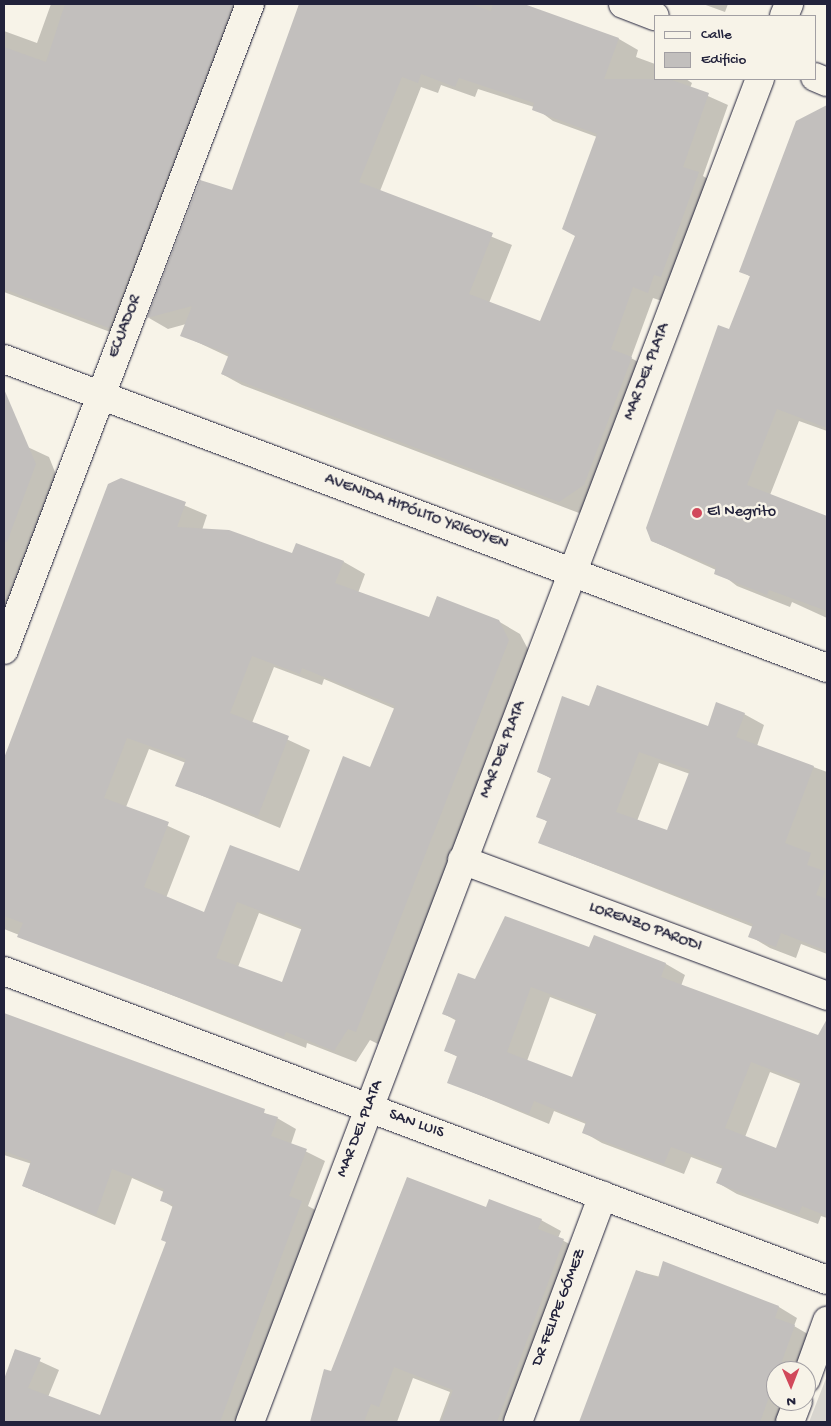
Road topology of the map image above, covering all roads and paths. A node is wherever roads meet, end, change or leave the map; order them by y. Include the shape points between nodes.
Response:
1 (250, 4) edge
2 (623, 4) edge
3 (654, 15) edge
4 (760, 80) edge
5 (4, 359) edge
6 (100, 395) junction
7 (572, 571) junction
8 (4, 650) edge
9 (827, 668) edge
10 (462, 860) junction
11 (4, 970) edge
12 (827, 996) edge
13 (370, 1108) junction
14 (603, 1195) junction
15 (827, 1280) edge
16 (827, 1321) edge
17 (813, 1361) edge
18 (250, 1422) edge
19 (518, 1422) edge

1 - 6 street, ECUADOR
2 - 3 street
4 - 7 street, MAR DEL PLATA
5 - 6 street, AVENIDA HIPÓLITO YRIGOYEN
6 - 7 street, AVENIDA HIPÓLITO YRIGOYEN
6 - 8 street, ECUADOR
7 - 9 street, AVENIDA HIPÓLITO YRIGOYEN
7 - 10 street, MAR DEL PLATA
10 - 12 street, LORENZO PARODI
10 - 13 street, MAR DEL PLATA
11 - 13 street, SAN LUIS
13 - 14 street, SAN LUIS
13 - 18 street, MAR DEL PLATA
14 - 15 street, SAN LUIS
14 - 19 street, DR FELIPE GÓMEZ
16 - 17 street

